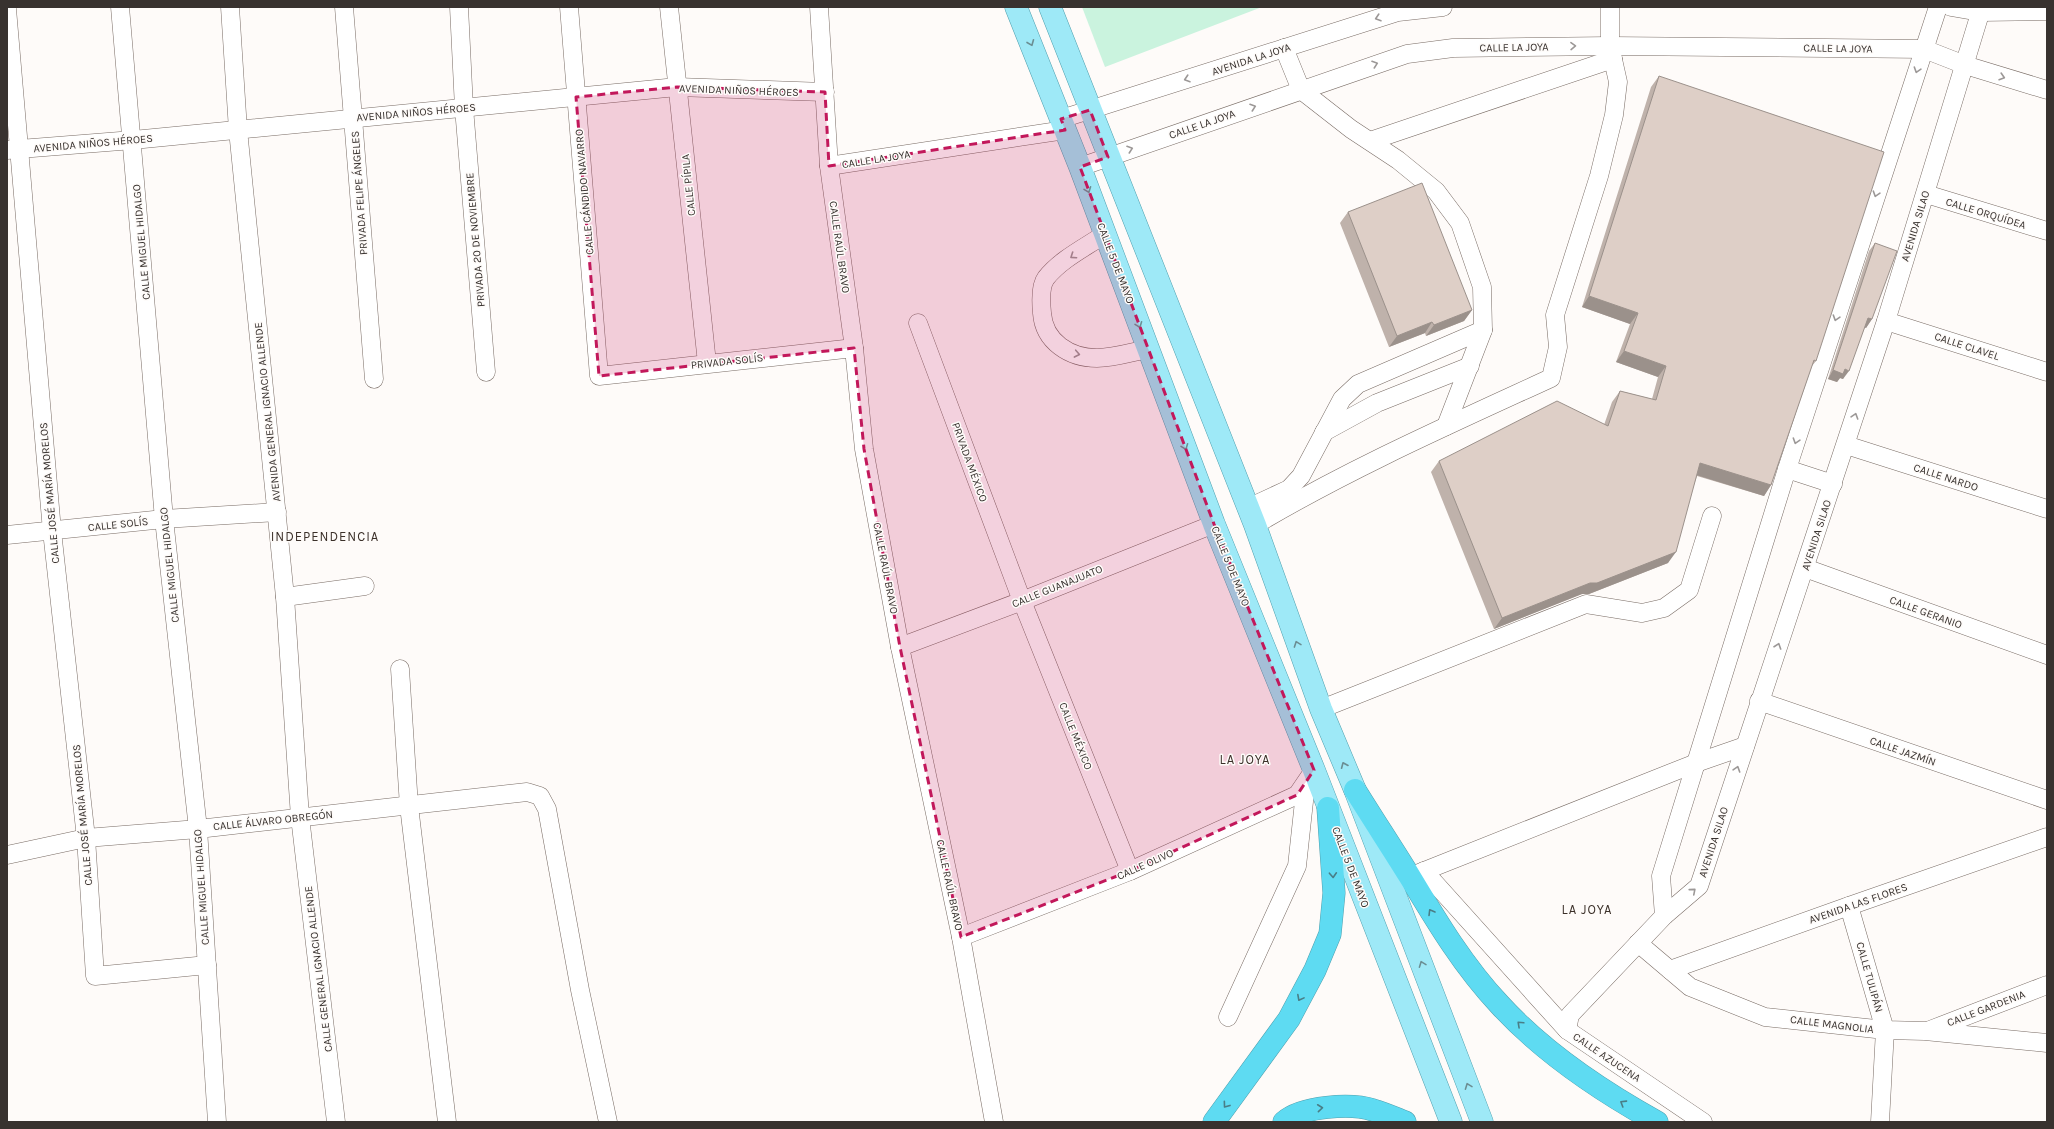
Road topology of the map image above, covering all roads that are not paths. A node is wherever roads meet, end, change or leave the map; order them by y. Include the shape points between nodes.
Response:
1 (120, 7) edge
2 (230, 7) edge
3 (344, 7) edge
4 (459, 7) edge
5 (569, 7) edge
6 (669, 7) edge
7 (819, 7) edge
8 (1016, 7) edge
9 (1050, 7) edge
10 (1443, 7) edge
11 (1610, 7) edge
12 (1938, 7) edge
13 (1951, 7) edge
14 (7, 10) edge
15 (1981, 10) edge
16 (2047, 11) edge
17 (1284, 48) junction
18 (1924, 49) junction
19 (1612, 52) junction
20 (1965, 65) junction
21 (677, 88) junction
22 (1301, 90) junction
23 (2047, 90) edge
24 (825, 92) junction
25 (576, 96) junction
26 (464, 108) junction
27 (1090, 110) junction
28 (354, 118) junction
29 (1063, 125) junction
30 (238, 130) junction
31 (132, 140) junction
32 (1370, 141) junction
33 (13, 149) edge
34 (1108, 157) junction
35 (829, 166) junction
36 (1080, 167) junction
37 (1926, 194) junction
38 (2047, 232) edge
39 (1105, 234) junction
40 (1886, 321) junction
41 (918, 323) dead end
42 (1483, 330) junction
43 (854, 348) junction
44 (1148, 349) junction
45 (707, 363) junction
46 (1470, 366) junction
47 (486, 372) dead end
48 (2047, 372) edge
49 (599, 376) joint
50 (374, 379) dead end
51 (1446, 426) junction
52 (1324, 432) junction
53 (1846, 444) junction
54 (1787, 469) junction
55 (1833, 484) junction
56 (2047, 509) edge
57 (277, 512) junction
58 (1251, 516) junction
59 (1712, 516) dead end
60 (164, 519) junction
61 (1214, 524) junction
62 (52, 531) junction
63 (7, 535) edge
64 (1805, 568) junction
65 (365, 586) dead end
66 (285, 597) junction
67 (1022, 601) junction
68 (900, 647) junction
69 (2047, 655) edge
70 (400, 669) dead end
71 (1759, 701) junction
72 (1321, 709) junction
73 (1745, 746) junction
74 (1696, 763) junction
75 (1310, 776) junction
76 (1355, 790) junction
77 (2047, 800) edge
78 (409, 806) junction
79 (1328, 808) junction
80 (300, 817) junction
81 (198, 829) junction
82 (2047, 837) edge
83 (86, 838) junction
84 (7, 856) edge
85 (1130, 871) junction
86 (1417, 874) junction
87 (1849, 906) junction
88 (1664, 916) junction
89 (961, 937) junction
90 (1638, 943) junction
91 (206, 965) junction
92 (1670, 970) junction
93 (2047, 986) edge
94 (1228, 1017) dead end
95 (1566, 1030) junction
96 (1885, 1030) junction
97 (1925, 1031) junction
98 (2047, 1043) edge
99 (217, 1122) edge
100 (336, 1122) edge
101 (447, 1122) edge
102 (608, 1122) edge
103 (994, 1122) edge
104 (1214, 1122) edge
105 (1284, 1122) edge
106 (1405, 1122) edge
107 (1451, 1122) edge
108 (1482, 1122) edge
109 (1657, 1122) edge
110 (1703, 1122) edge
111 (1880, 1122) edge

1 - 31 street, CALLE MIGUEL HIDALGO
2 - 30 street, AVENIDA GENERAL IGNACIO ALLENDE
3 - 28 street, PRIVADA FELIPE ÁNGELES
4 - 26 street, PRIVADA 20 DE NOVIEMBRE
5 - 25 street, CALLE CÁNDIDO NAVARRO
6 - 21 street, CALLE PÍPILA
7 - 24 street, CALLE RAÚL BRAVO
8 -> 29 main road, CALLE 5 DE MAYO
9 - 27 main road
10 -> 17 street, AVENIDA LA JOYA via 1398,12
11 - 19 street
12 - 18 street
13 - 15 street
14 - 33 street, CALLE JOSÉ MARÍA MORELOS
15 - 16 street
15 - 20 street, AVENIDA SILAO
17 - 22 street
17 -> 27 street, AVENIDA LA JOYA
18 - 19 street, CALLE LA JOYA
18 - 20 street, CALLE LA JOYA
18 -> 54 street
22 -> 19 street, CALLE LA JOYA via 1414,53 1452,48
19 - 32 street
19 - 51 street via 1618,82 1614,115 1599,176 1554,315 1558,347 1551,378
20 -> 23 street, CALLE LA JOYA
20 - 37 street, AVENIDA SILAO
21 - 24 street, AVENIDA NIÑOS HÉROES
21 - 25 street, AVENIDA NIÑOS HÉROES
21 - 45 street, CALLE PÍPILA
22 - 32 street
34 -> 22 street, CALLE LA JOYA
24 - 35 street, CALLE RAÚL BRAVO
25 - 26 street, AVENIDA NIÑOS HÉROES
25 - 49 street, CALLE CÁNDIDO NAVARRO
26 - 28 street, AVENIDA NIÑOS HÉROES
26 - 47 street, PRIVADA 20 DE NOVIEMBRE
27 - 29 street, AVENIDA LA JOYA
27 - 34 main road
28 - 30 street, AVENIDA NIÑOS HÉROES
28 - 50 street, PRIVADA FELIPE ÁNGELES
29 - 35 street, CALLE LA JOYA
29 - 36 main road, CALLE 5 DE MAYO
30 - 31 street, AVENIDA NIÑOS HÉROES
30 - 57 street, AVENIDA GENERAL IGNACIO ALLENDE
31 - 33 street, AVENIDA NIÑOS HÉROES
31 - 60 street, CALLE MIGUEL HIDALGO
32 - 42 street via 1436,191 1460,223 1482,287
33 - 62 street, CALLE JOSÉ MARÍA MORELOS
34 - 36 street, CALLE LA JOYA
34 - 58 main road
35 - 43 street, CALLE RAÚL BRAVO
36 -> 39 main road, CALLE 5 DE MAYO
37 - 38 street, CALLE ORQUÍDEA
37 - 40 street, AVENIDA SILAO
39 -> 44 main road, CALLE 5 DE MAYO
39 -> 44 street via 1066,260 1045,279 1041,300 1042,318 1049,337 1066,352 1097,358
40 - 48 street, CALLE CLAVEL
53 -> 40 street, AVENIDA SILAO
41 - 67 street, PRIVADA MÉXICO
42 - 46 street
42 - 52 street via 1358,384 1342,399
43 - 45 street, PRIVADA SOLÍS
43 - 68 street, CALLE RAÚL BRAVO via 864,449
44 -> 61 main road, CALLE 5 DE MAYO
45 - 49 street, PRIVADA SOLÍS
46 - 51 street
46 - 52 street via 1377,403
51 - 58 street via 1309,494
52 - 58 street via 1293,486
53 - 55 street, AVENIDA SILAO
53 - 56 street, CALLE NARDO
54 - 55 street
54 - 74 street
55 - 64 street, AVENIDA SILAO
57 - 60 street, CALLE SOLÍS
57 - 66 street, AVENIDA GENERAL IGNACIO ALLENDE
72 -> 58 main road
59 - 72 street via 1689,590 1664,608 1642,612 1586,604
60 - 62 street, CALLE SOLÍS
60 - 81 street, CALLE MIGUEL HIDALGO
61 - 67 street, CALLE GUANAJUATO
61 - 75 main road, CALLE 5 DE MAYO
62 - 63 street, CALLE SOLÍS
62 - 83 street, CALLE JOSÉ MARÍA MORELOS
64 - 69 street, CALLE GERANIO
71 -> 64 street, AVENIDA SILAO
65 - 66 street
66 - 80 street, AVENIDA GENERAL IGNACIO ALLENDE
67 - 68 street, CALLE GUANAJUATO
67 - 85 street, CALLE MÉXICO
68 - 89 street, CALLE RAÚL BRAVO
70 - 78 street
71 - 73 street, AVENIDA SILAO
71 - 77 street, CALLE JAZMÍN
76 -> 72 main road
73 - 74 street
88 -> 73 street, AVENIDA SILAO via 1699,886
74 - 86 street
74 - 88 street via 1661,876
75 - 79 main road, CALLE 5 DE MAYO
75 - 85 street, CALLE OLIVO via 1297,795
75 - 94 street via 1297,866
76 - 86 highway
108 -> 76 main road
78 - 80 street, CALLE ÁLVARO OBREGÓN
78 - 101 street
78 - 102 street, CALLE ÁLVARO OBREGÓN via 527,792 540,796 547,809 580,990
79 -> 104 highway via 1334,893 1330,934 1315,970 1289,1019
79 - 107 main road, CALLE 5 DE MAYO
80 - 81 street, CALLE ÁLVARO OBREGÓN
80 - 100 street, CALLE GENERAL IGNACIO ALLENDE
81 - 83 street, CALLE ÁLVARO OBREGÓN
81 - 91 street, CALLE MIGUEL HIDALGO
82 - 87 street, AVENIDA LAS FLORES
83 - 84 street, CALLE ÁLVARO OBREGÓN
83 - 91 street, CALLE JOSÉ MARÍA MORELOS via 95,976
85 - 89 street, CALLE OLIVO
86 - 95 street
109 -> 86 highway via 1624,1104 1579,1073 1500,1006 1469,968
87 - 92 street, AVENIDA LAS FLORES
87 - 96 street, CALLE TULIPÁN
88 - 90 street, AVENIDA SILAO
89 - 103 street, CALLE RAÚL BRAVO
90 - 92 street, CALLE MAGNOLIA
90 - 95 street, CALLE AZUCENA via 1570,1015
91 - 99 street, CALLE MIGUEL HIDALGO
92 - 96 street, CALLE MAGNOLIA via 1690,987 1765,1016
93 - 97 street, CALLE GARDENIA
95 - 110 street, CALLE AZUCENA
96 - 97 street, CALLE MAGNOLIA
96 - 111 street, CALLE TULIPÁN
97 - 98 street, CALLE MAGNOLIA
105 -> 106 highway via 1314,1109 1348,1106 1372,1109

